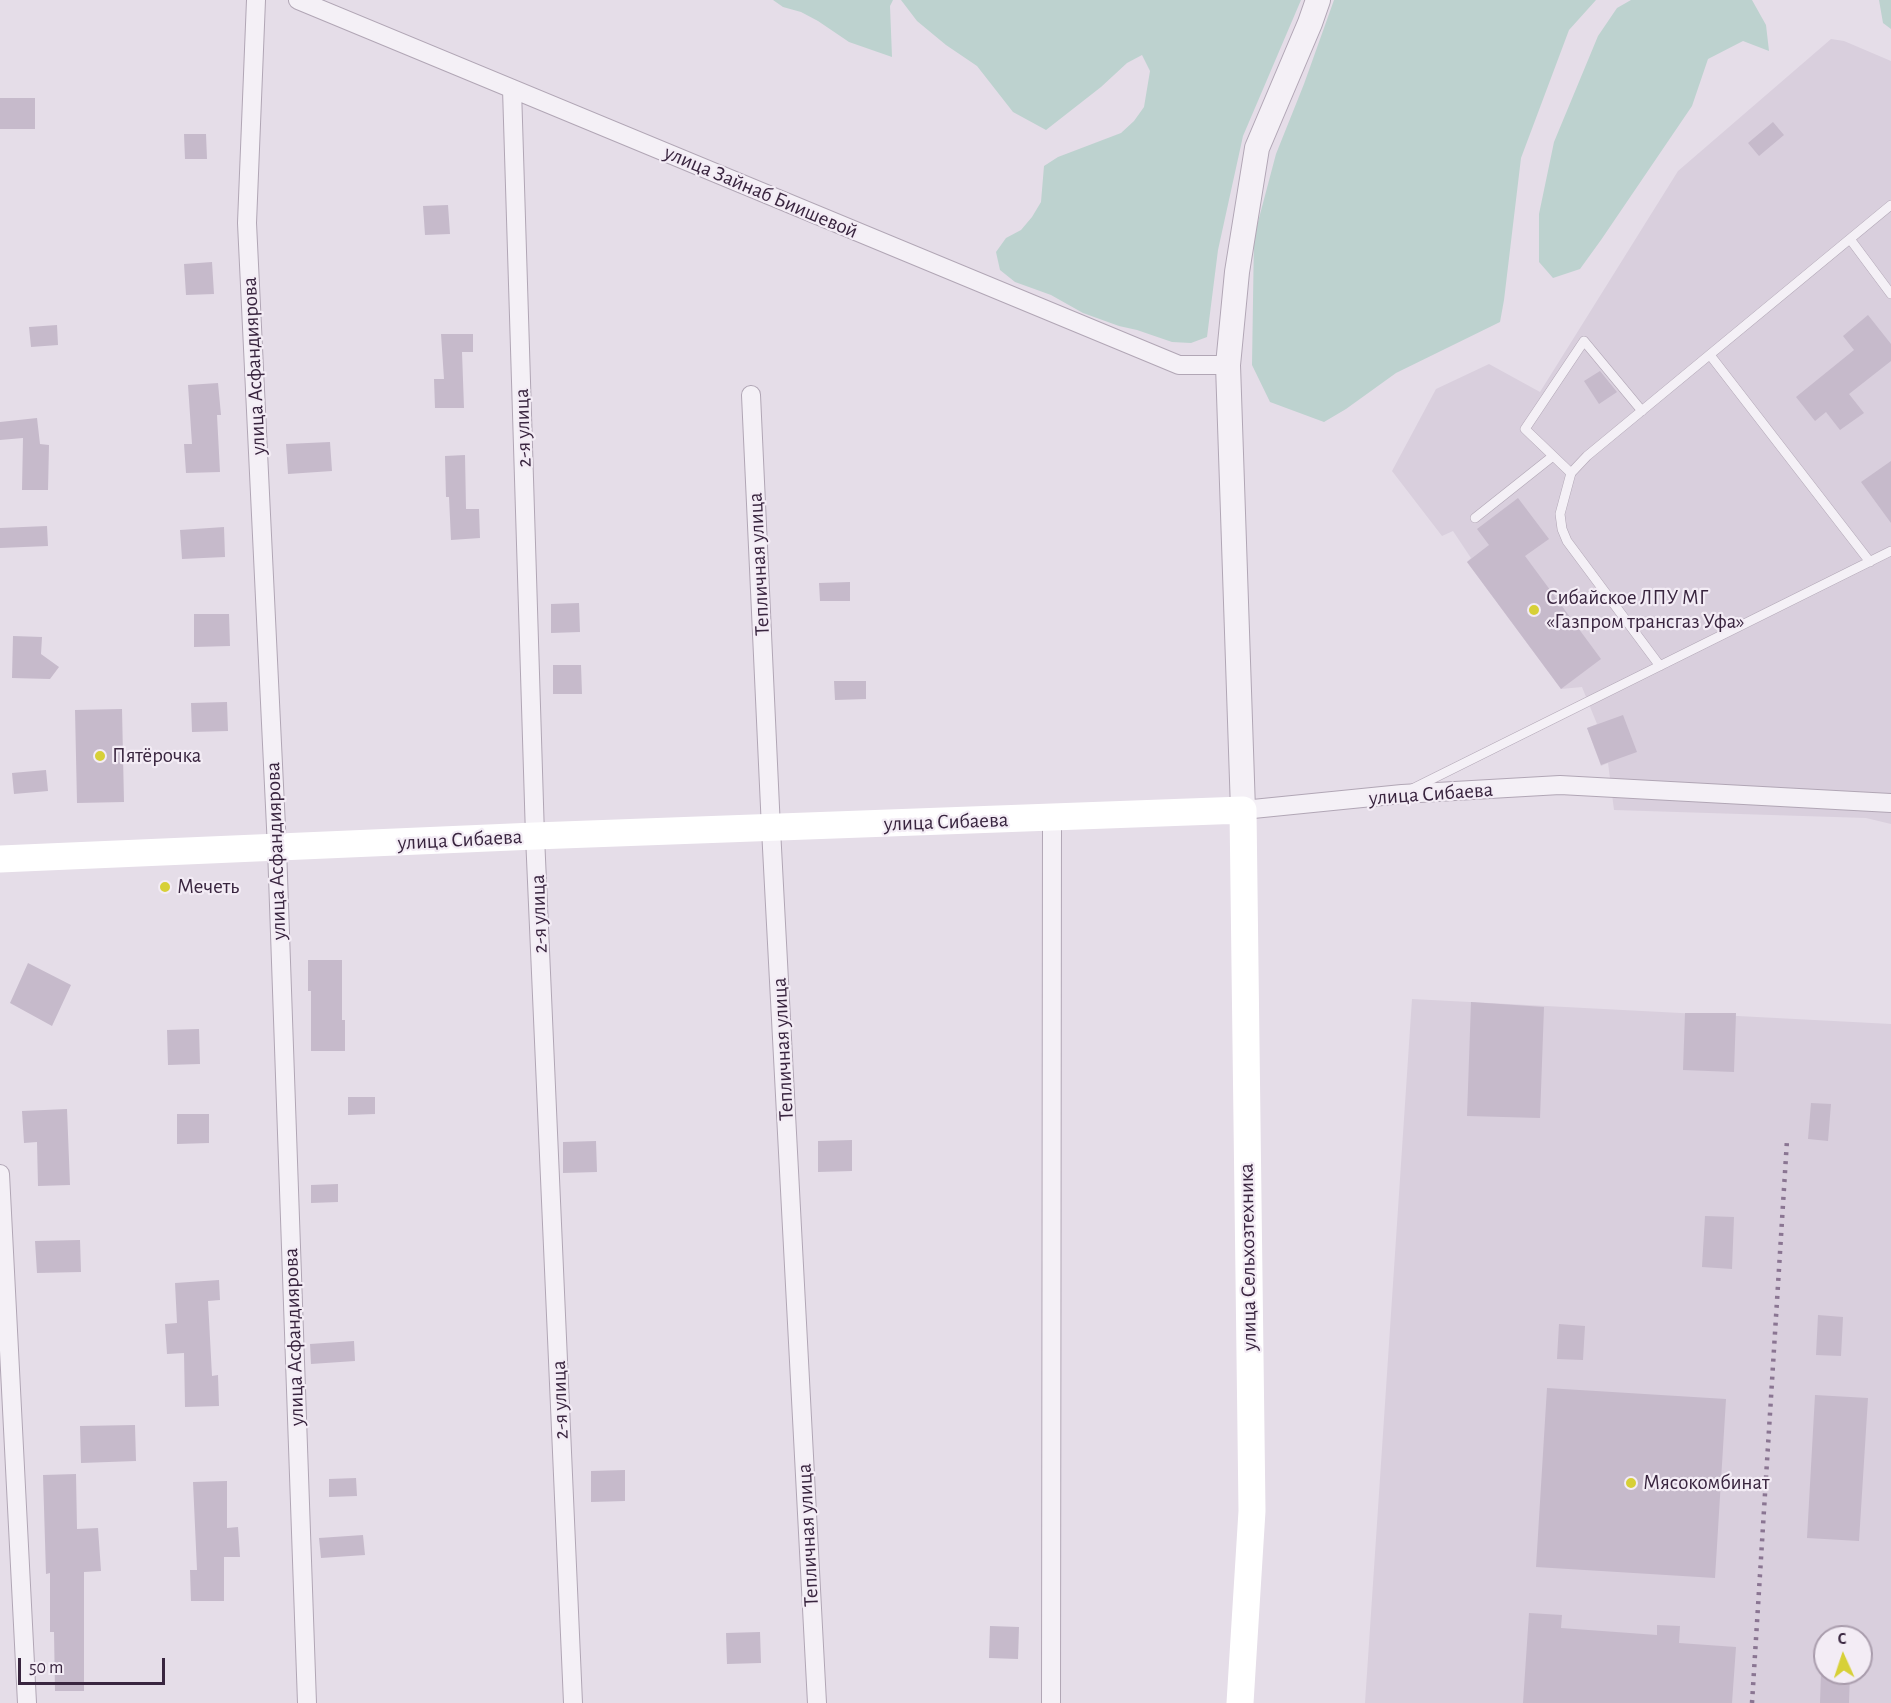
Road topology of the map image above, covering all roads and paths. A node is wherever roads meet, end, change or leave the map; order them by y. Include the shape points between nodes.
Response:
1 (256, 0) edge
2 (298, 0) edge
3 (1318, 0) edge
4 (512, 89) junction
5 (1891, 205) edge
6 (1850, 239) junction
7 (1891, 294) edge
8 (1710, 355) junction
9 (1228, 365) junction
10 (751, 396) dead end
11 (1642, 411) junction
12 (1553, 456) junction
13 (1571, 473) junction
14 (1475, 518) dead end
15 (1891, 551) edge
16 (1870, 562) junction
17 (1660, 666) junction
18 (1402, 794) junction
19 (1891, 803) edge
20 (1243, 810) junction
21 (1052, 818) junction
22 (771, 829) junction
23 (535, 836) junction
24 (277, 848) junction
25 (0, 859) edge
26 (0, 1174) edge
27 (27, 1703) edge
28 (307, 1703) edge
29 (573, 1703) edge
30 (817, 1703) edge
31 (1051, 1703) edge
32 (1240, 1703) edge

1 - 24 street, улица Асфандиярова via 247,223
2 - 4 street, улица Зайнаб Биишевой
3 - 9 street via 1257,148 1237,272
4 - 9 street, улица Зайнаб Биишевой via 1179,365
4 - 23 street, 2-я улица
5 - 6 lane
6 - 7 lane
6 - 8 lane
8 - 11 lane
8 - 16 lane
9 - 20 street
10 - 22 street, Тепличная улица
11 - 12 lane via 1584,341 1525,429
11 - 13 lane
12 - 13 lane
12 - 14 lane
13 - 17 lane via 1560,514 1567,541
15 - 16 lane
16 - 17 lane
17 - 18 lane
18 - 19 street, улица Сибаева via 1560,785
18 - 20 street, улица Сибаева
20 - 21 main road, улица Сибаева
20 - 32 main road, улица Сельхозтехника via 1252,1511
21 - 22 main road, улица Сибаева
21 - 31 street
22 - 23 main road, улица Сибаева
22 - 30 street, Тепличная улица
23 - 24 main road, улица Сибаева
23 - 29 street, 2-я улица
24 - 25 main road, улица Сибаева
24 - 28 street, улица Асфандиярова
26 - 27 street

